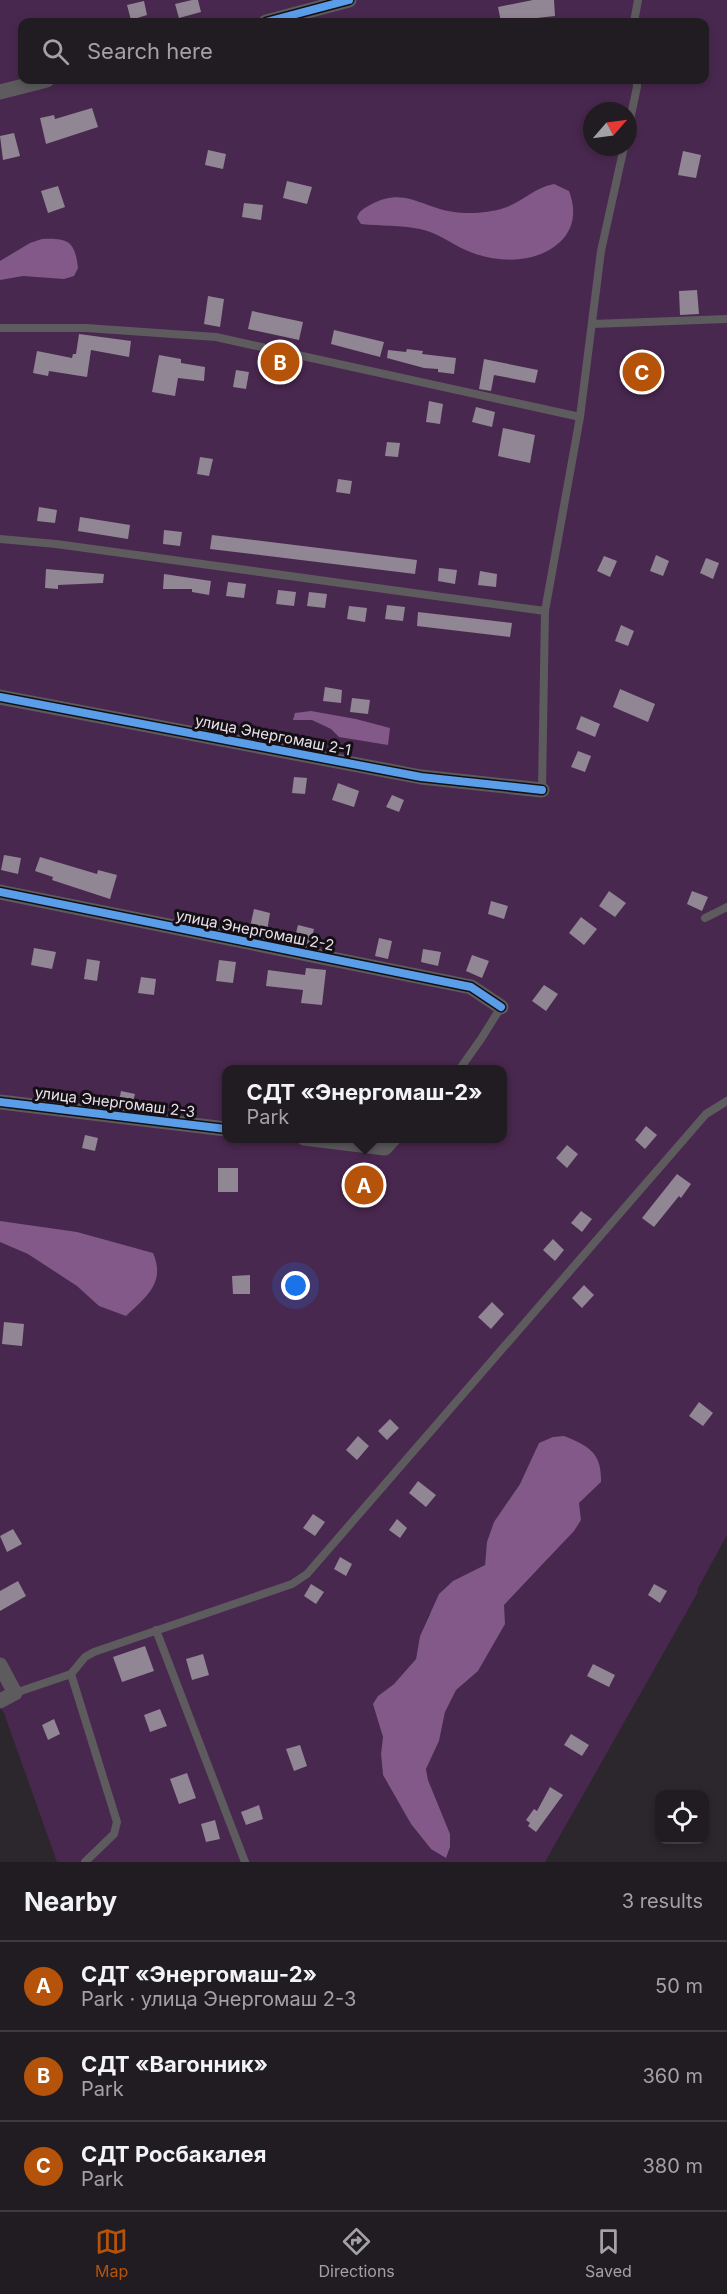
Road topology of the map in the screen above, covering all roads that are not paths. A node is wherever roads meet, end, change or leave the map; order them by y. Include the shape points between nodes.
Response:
1 (349, 0) edge
2 (638, 0) edge
3 (281, 18) edge
4 (635, 18) edge
5 (31, 84) edge
6 (637, 84) edge
7 (0, 92) edge
8 (634, 102) edge
9 (622, 156) edge
10 (727, 319) edge
11 (592, 324) junction
12 (0, 328) edge
13 (580, 417) junction
14 (0, 539) edge
15 (545, 611) junction
16 (0, 697) edge
17 (542, 790) joint
18 (0, 892) edge
19 (727, 907) edge
20 (705, 918) dead end
21 (501, 1006) joint
22 (463, 1065) edge
23 (0, 1101) edge
24 (727, 1101) edge
25 (222, 1129) edge
26 (344, 1143) edge
27 (390, 1143) edge
28 (156, 1630) junction
29 (0, 1665) edge
30 (71, 1674) junction
31 (15, 1693) junction
32 (0, 1701) edge
33 (85, 1862) edge
34 (245, 1862) edge

1 - 3 street
2 - 4 lane
5 - 7 street
6 - 8 lane
9 - 11 lane via 601,251
10 - 11 lane
11 - 13 lane
12 - 13 lane via 86,328 216,337
13 - 15 lane
14 - 15 lane
15 - 17 lane
16 - 17 street, улица Энергомаш 2-1 via 421,777
18 - 21 street, улица Энергомаш 2-2 via 471,987
19 - 20 lane
21 - 22 lane
23 - 25 street, улица Энергомаш 2-3
24 - 28 lane via 706,1114 307,1574 292,1584
26 - 27 street via 385,1148
28 - 30 lane via 94,1652
28 - 34 lane
29 - 31 street
30 - 31 lane
30 - 33 lane via 117,1822 114,1834
31 - 32 street

